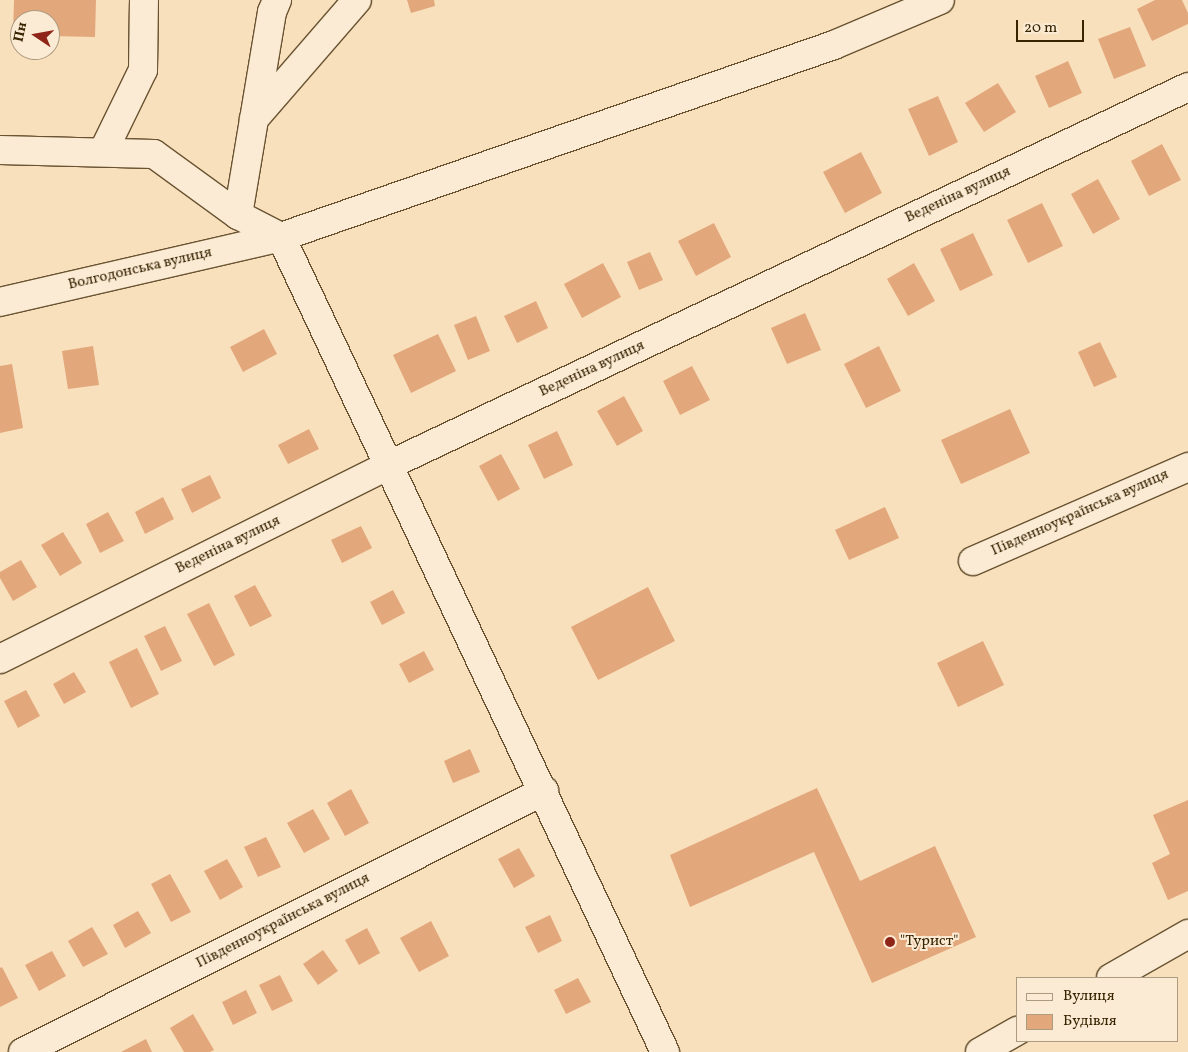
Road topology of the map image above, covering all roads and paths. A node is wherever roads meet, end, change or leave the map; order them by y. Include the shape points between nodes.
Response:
1 (144, 0) edge
2 (277, 0) edge
3 (357, 0) edge
4 (940, 0) edge
5 (1188, 87) edge
6 (254, 119) junction
7 (0, 150) edge
8 (103, 152) junction
9 (238, 215) junction
10 (281, 237) junction
11 (0, 302) edge
12 (386, 466) junction
13 (1188, 467) edge
14 (973, 561) dead end
15 (0, 659) edge
16 (544, 791) junction
17 (1188, 934) edge
18 (1112, 977) edge
19 (1016, 1032) edge
20 (23, 1052) edge
21 (665, 1052) edge
22 (980, 1052) edge

1 - 8 street via 142,70
2 - 6 street via 272,12
3 - 6 street
4 - 10 street via 834,45
5 - 12 street, Веденіна вулиця
6 - 9 street
7 - 8 street
8 - 9 street via 154,154
9 - 10 street
10 - 11 street, Волгодонська вулиця
10 - 12 street
12 - 15 street, Веденіна вулиця
12 - 16 street
13 - 14 street, Південноукраїнська вулиця
16 - 20 street, Південноукраїнська вулиця
16 - 21 street
17 - 18 street
19 - 22 street

